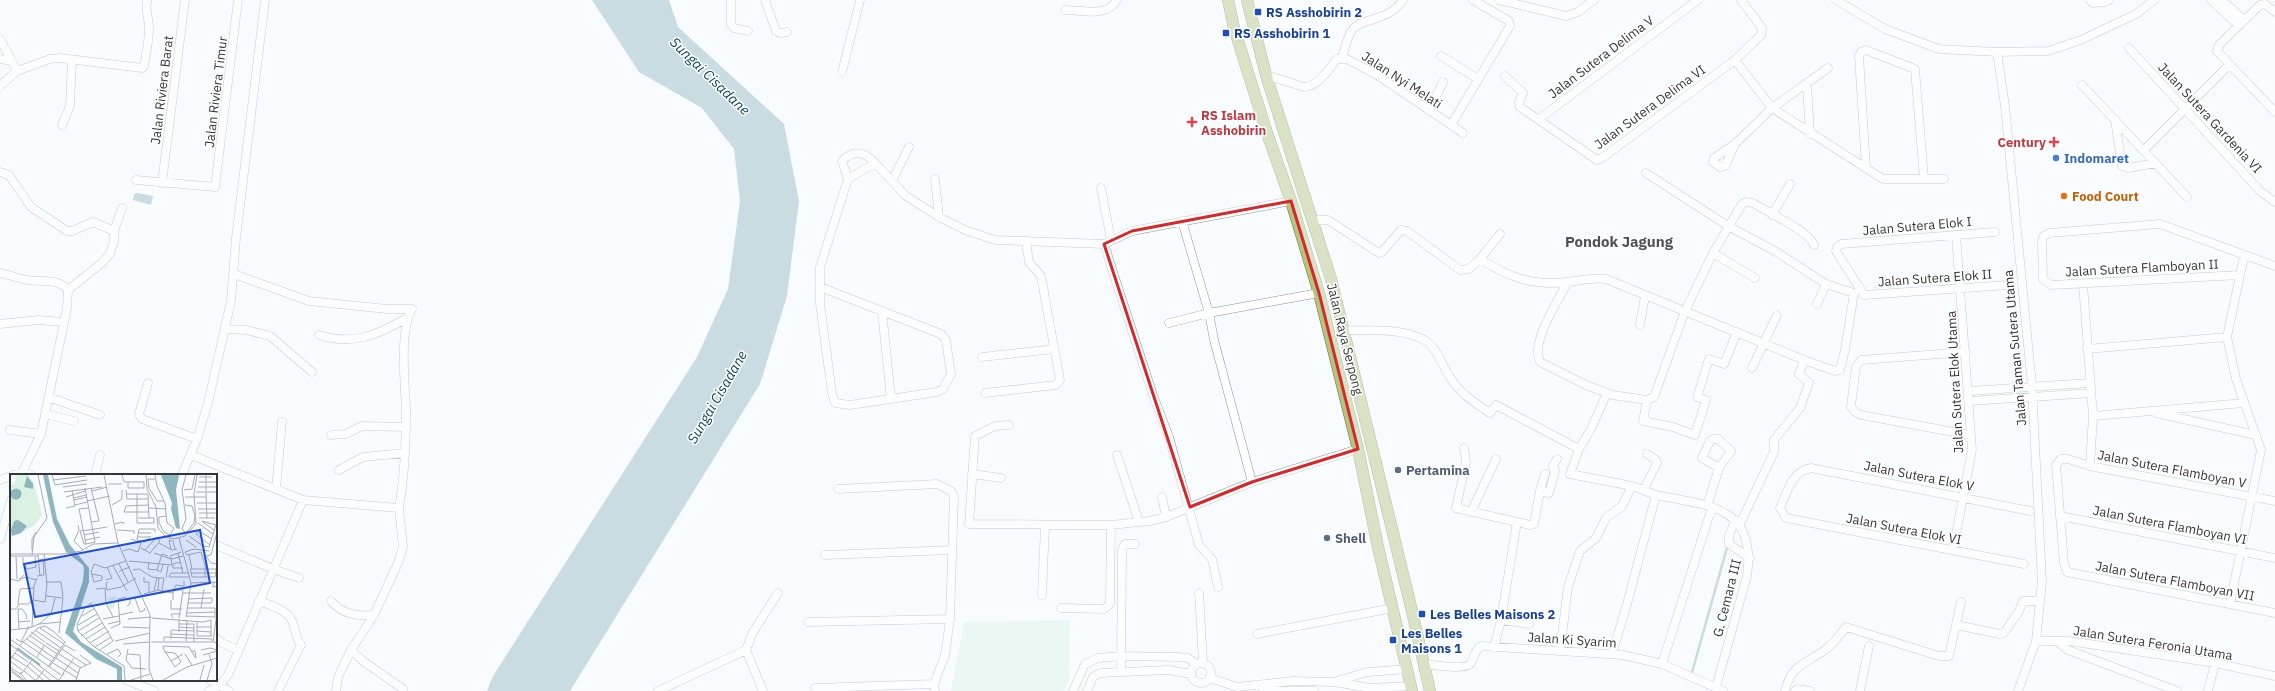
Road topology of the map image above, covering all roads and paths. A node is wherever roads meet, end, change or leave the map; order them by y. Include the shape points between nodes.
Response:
1 (146, 0) edge
2 (185, 0) edge
3 (238, 0) edge
4 (265, 0) edge
5 (731, 0) edge
6 (765, 0) edge
7 (860, 0) edge
8 (1117, 0) edge
9 (1228, 0) edge
10 (1247, 0) edge
11 (1404, 0) edge
12 (1473, 0) edge
13 (1499, 0) edge
14 (1594, 0) edge
15 (1698, 0) edge
16 (1752, 0) edge
17 (1836, 0) edge
18 (2109, 0) edge
19 (2154, 0) edge
20 (2211, 0) edge
21 (2222, 0) edge
22 (2091, 1) edge
23 (1689, 3) edge
24 (1743, 3) edge
25 (1065, 10) dead end
26 (2275, 12) edge
27 (2241, 22) junction
28 (748, 31) dead end
29 (787, 32) dead end
30 (0, 40) edge
31 (2129, 48) dead end
32 (1997, 52) junction
33 (1441, 56) dead end
34 (1342, 58) junction
35 (0, 59) edge
36 (72, 60) junction
37 (1734, 60) junction
38 (11, 61) junction
39 (2229, 65) junction
40 (1828, 68) dead end
41 (17, 71) junction
42 (842, 72) dead end
43 (1266, 75) junction
44 (1505, 76) dead end
45 (1478, 79) junction
46 (1443, 82) dead end
47 (1807, 84) junction
48 (2082, 85) dead end
49 (0, 86) edge
50 (1272, 93) junction
51 (1255, 96) junction
52 (1772, 108) junction
53 (2184, 108) junction
54 (1429, 111) junction
55 (2275, 112) edge
56 (1539, 119) junction
57 (2115, 120) junction
58 (62, 125) dead end
59 (1450, 125) junction
60 (1463, 133) dead end
61 (1810, 134) junction
62 (1735, 144) dead end
63 (909, 147) dead end
64 (2144, 150) junction
65 (875, 163) junction
66 (2156, 164) junction
67 (1866, 168) junction
68 (0, 172) edge
69 (1646, 173) dead end
70 (848, 179) junction
71 (935, 179) dead end
72 (1924, 179) junction
73 (1944, 179) dead end
74 (136, 180) dead end
75 (892, 181) junction
76 (162, 183) junction
77 (1790, 184) dead end
78 (1101, 188) dead end
79 (2187, 197) dead end
80 (1291, 201) junction
81 (2275, 202) edge
82 (122, 208) dead end
83 (1772, 214) junction
84 (939, 217) junction
85 (1313, 220) junction
86 (1182, 221) junction
87 (1728, 226) junction
88 (114, 232) junction
89 (1995, 232) dead end
90 (1500, 234) dead end
91 (1956, 235) junction
92 (1026, 241) junction
93 (1108, 242) junction
94 (1814, 246) dead end
95 (1713, 253) junction
96 (2244, 256) junction
97 (1480, 259) junction
98 (2275, 266) edge
99 (0, 272) edge
100 (234, 274) junction
101 (2240, 275) junction
102 (1755, 278) dead end
103 (1568, 282) junction
104 (1826, 284) junction
105 (2083, 284) junction
106 (2008, 285) dead end
107 (820, 287) junction
108 (68, 290) junction
109 (1962, 290) junction
110 (1319, 292) junction
111 (1864, 295) joint
112 (1645, 296) junction
113 (1817, 304) dead end
114 (882, 311) junction
115 (1685, 311) junction
116 (1209, 313) junction
117 (1777, 315) dead end
118 (407, 318) junction
119 (63, 322) junction
120 (1169, 323) dead end
121 (0, 324) edge
122 (1640, 325) dead end
123 (224, 329) junction
124 (1344, 330) junction
125 (1737, 332) junction
126 (319, 335) dead end
127 (2227, 337) junction
128 (1763, 343) junction
129 (1054, 349) junction
130 (2087, 349) junction
131 (1966, 352) junction
132 (982, 357) dead end
133 (1804, 360) junction
134 (1752, 368) dead end
135 (312, 372) dead end
136 (148, 383) dead end
137 (2090, 383) junction
138 (2032, 386) junction
139 (1969, 391) junction
140 (985, 393) dead end
141 (1607, 393) junction
142 (2091, 393) junction
143 (48, 397) junction
144 (2032, 397) junction
145 (891, 399) junction
146 (1647, 400) junction
147 (1970, 402) junction
148 (2244, 403) junction
149 (2152, 412) junction
150 (45, 414) junction
151 (100, 414) dead end
152 (2093, 416) junction
153 (74, 422) dead end
154 (282, 422) dead end
155 (1009, 425) dead end
156 (405, 426) junction
157 (10, 430) dead end
158 (41, 434) junction
159 (331, 435) dead end
160 (1970, 435) junction
161 (2256, 435) junction
162 (197, 439) junction
163 (1464, 448) dead end
164 (1358, 449) junction
165 (1579, 449) junction
166 (405, 453) junction
167 (1647, 454) dead end
168 (100, 455) dead end
169 (191, 455) junction
170 (1117, 455) dead end
171 (1496, 459) dead end
172 (1557, 459) dead end
173 (2090, 466) junction
174 (1719, 468) dead end
175 (340, 470) dead end
176 (22, 474) edge
177 (95, 474) edge
178 (182, 474) edge
179 (972, 474) junction
180 (1545, 474) dead end
181 (10, 476) edge
182 (1002, 478) dead end
183 (0, 480) edge
184 (1252, 482) junction
185 (1632, 486) junction
186 (276, 489) junction
187 (838, 489) dead end
188 (1644, 489) junction
189 (1540, 491) junction
190 (1656, 495) junction
191 (2252, 496) junction
192 (1162, 497) dead end
193 (1963, 497) junction
194 (303, 500) junction
195 (2275, 501) edge
196 (10, 504) edge
197 (1190, 507) junction
198 (1709, 507) junction
199 (399, 508) junction
200 (2030, 511) dead end
201 (1471, 512) junction
202 (1781, 514) joint
203 (2060, 516) junction
204 (1166, 517) junction
205 (1139, 522) junction
206 (1518, 522) junction
207 (1738, 522) junction
208 (1111, 525) junction
209 (1045, 526) junction
210 (0, 539) edge
211 (1135, 544) dead end
212 (217, 545) edge
213 (952, 550) junction
214 (1953, 550) junction
215 (2240, 551) junction
216 (825, 555) dead end
217 (1750, 558) junction
218 (2275, 558) edge
219 (2024, 564) dead end
220 (273, 569) junction
221 (299, 578) dead end
222 (1218, 587) dead end
223 (1199, 592) dead end
224 (778, 593) dead end
225 (1042, 595) dead end
226 (259, 601) junction
227 (331, 601) dead end
228 (2039, 601) junction
229 (1962, 602) dead end
230 (2230, 604) junction
231 (1061, 608) dead end
232 (1393, 608) junction
233 (2275, 613) edge
234 (374, 615) junction
235 (950, 618) junction
236 (1501, 620) junction
237 (808, 622) dead end
238 (1529, 624) dead end
239 (1956, 625) junction
240 (1257, 634) dead end
241 (217, 639) edge
242 (2036, 642) junction
243 (2058, 642) junction
244 (1869, 646) dead end
245 (1494, 648) junction
246 (238, 650) junction
247 (351, 650) junction
248 (746, 650) junction
249 (1560, 651) junction
250 (1612, 654) junction
251 (1120, 656) junction
252 (2215, 663) junction
253 (1200, 664) junction
254 (1424, 664) junction
255 (1662, 664) junction
256 (1408, 669) junction
257 (1121, 670) junction
258 (1191, 674) junction
259 (2275, 676) edge
260 (1210, 678) junction
261 (129, 681) edge
262 (212, 681) edge
263 (1334, 682) junction
264 (219, 686) junction
265 (935, 687) edge
266 (815, 688) dead end
267 (1412, 688) edge
268 (403, 689) dead end
269 (1719, 689) edge
270 (154, 691) edge
271 (209, 691) edge
272 (229, 691) edge
273 (278, 691) edge
274 (336, 691) edge
275 (658, 691) edge
276 (762, 691) edge
277 (1073, 691) edge
278 (1087, 691) edge
279 (1263, 691) edge
280 (1299, 691) edge
281 (1314, 691) edge
282 (1430, 691) edge
283 (1785, 691) edge
284 (1795, 691) edge
285 (1810, 691) edge
286 (1860, 691) edge
287 (2018, 691) edge
288 (2177, 691) edge
289 (2208, 691) edge

1 - 36 street via 145,12 149,30 142,68
2 - 76 street, Jalan Riviera Barat
3 - 76 street, Jalan Riviera Timur via 215,187
4 - 100 street via 236,238
5 - 28 street via 734,28
6 - 29 street via 776,31
7 - 42 street
8 - 25 street via 1097,13
9 - 51 main road, Jalan Raya Serpong
10 - 43 main road, Jalan Raya Serpong
11 - 34 street via 1381,18 1356,25
12 - 45 street via 1510,24
13 - 14 street via 1566,16 1578,12
15 - 23 street, Jalan Sutera Delima V
16 - 24 street
17 - 32 street via 1886,29 1939,49
18 - 22 street
19 - 32 street via 2136,14 2048,51
20 - 27 street
21 - 27 street
23 - 56 street, Jalan Sutera Delima V
24 - 37 street, Jalan Sutera Delima VI via 1762,31
26 - 27 street via 2263,3
27 - 39 street via 2218,48
30 - 38 street
31 - 53 street, Jalan Sutera Gardenia VI
32 - 138 street, Jalan Taman Sutera Utama via 2005,106
33 - 45 street
34 - 43 street, Jalan Nyi Melati via 1309,86 1304,87
34 - 54 street, Jalan Nyi Melati via 1377,75
35 - 38 street
36 - 41 street via 50,59
36 - 58 street via 70,102
37 - 52 street
37 - 56 street, Jalan Sutera Delima VI via 1597,160
38 - 41 street
39 - 53 street
39 - 55 street
40 - 47 street
41 - 49 street
43 - 50 main road, Jalan Raya Serpong
44 - 56 street, Jalan Sutera Delima VI via 1524,93 1519,102 1520,107
45 - 59 street
46 - 54 street
47 - 52 street
47 - 61 street
48 - 57 street
50 - 51 main road
50 - 85 main road, Jalan Raya Serpong
51 - 80 main road, Jalan Raya Serpong
52 - 61 street
52 - 62 street
53 - 64 street
53 - 81 street, Jalan Sutera Gardenia VI via 2260,191
54 - 59 street, Jalan Nyi Melati
57 - 64 street
57 - 66 street via 2122,166 2128,168
59 - 60 street, Jalan Nyi Melati
61 - 67 street
63 - 75 street
64 - 66 street
65 - 70 street
65 - 70 street via 862,153 846,157 842,164
65 - 75 street
66 - 79 street
67 - 72 street via 1888,181
67 - 72 street via 1859,56 1866,50 1915,69
68 - 88 street via 9,175 31,207 67,231 93,222
69 - 87 street
70 - 107 street via 820,266
71 - 84 street
72 - 73 street
74 - 76 street
75 - 84 street via 906,196
77 - 83 street
78 - 93 street
80 - 86 street
80 - 110 main road, Jalan Raya Serpong
82 - 88 street
83 - 87 street via 1746,202
83 - 94 street via 1801,232
84 - 92 street via 980,236 995,240
85 - 97 street via 1328,220 1376,252 1382,252 1401,230 1404,230 1460,270 1469,270
85 - 124 main road, Jalan Raya Serpong
86 - 93 street via 1132,231
86 - 116 street
87 - 95 street
87 - 104 street via 1775,251
88 - 108 street via 110,253 103,262
89 - 91 street, Jalan Sutera Elok I
90 - 97 street
91 - 109 street, Jalan Sutera Elok Utama
91 - 111 street, Jalan Sutera Elok I via 1841,244 1836,251
92 - 93 street
92 - 129 street via 1029,262 1041,276
93 - 197 street via 1153,395 1170,436
95 - 102 street
95 - 115 street
96 - 98 street
96 - 101 street
96 - 105 street, Jalan Sutera Flamboyan II via 2160,224 2049,233 2043,237 2043,279 2046,283
97 - 103 street via 1501,272 1527,282
99 - 108 street via 26,279 58,283
100 - 118 street via 309,301 412,309
100 - 123 street
101 - 105 street, Jalan Sutera Flamboyan II
101 - 127 street
103 - 112 street via 1586,278 1606,279
103 - 141 street via 1547,318 1537,357 1540,362
104 - 113 street
104 - 133 street via 1854,293 1840,370 1835,371
105 - 130 street
106 - 109 street, Jalan Sutera Elok II
107 - 114 street
107 - 145 street via 831,386 836,402 850,406
108 - 119 street
109 - 111 street, Jalan Sutera Elok II
109 - 131 street, Jalan Sutera Elok Utama
110 - 116 street
110 - 164 main road, Jalan Raya Serpong
112 - 115 street
112 - 122 street
114 - 145 street
114 - 145 street via 941,334 946,340 952,374 940,391
115 - 125 street
115 - 146 street via 1654,396
116 - 120 street
116 - 184 street
117 - 128 street
118 - 126 street via 385,331 354,341 332,340
118 - 156 street via 404,364
119 - 121 street via 38,320
119 - 143 street
123 - 135 street via 246,330 270,336
123 - 162 street via 220,356
124 - 165 street via 1399,332 1427,341 1463,394 1490,413 1496,405
124 - 254 main road, Jalan Raya Serpong
125 - 128 street
125 - 146 street via 1724,364 1709,359 1697,397 1706,400 1695,434 1643,421
127 - 130 street
127 - 148 street
128 - 133 street
128 - 134 street
129 - 132 street
129 - 140 street via 1060,373 1060,380 1056,385
130 - 137 street
131 - 139 street, Jalan Sutera Elok Utama
131 - 160 street via 1859,362 1856,367 1851,406 1855,412
133 - 207 street via 1798,374 1809,382 1801,404 1774,440 1774,452
136 - 162 street via 139,414 142,420
137 - 138 street
137 - 142 street
138 - 139 street
138 - 144 street, Jalan Taman Sutera Utama
139 - 147 street, Jalan Sutera Elok Utama
141 - 146 street
141 - 165 street
142 - 144 street
142 - 152 street
143 - 150 street
143 - 151 street
144 - 147 street
144 - 228 street, Jalan Taman Sutera Utama via 2042,582
147 - 160 street, Jalan Sutera Elok Utama
148 - 149 street
148 - 161 street
149 - 152 street
149 - 161 street
150 - 153 street
150 - 158 street
152 - 173 street
154 - 186 street
155 - 179 street via 995,426 975,436
156 - 159 street via 362,426 348,433
156 - 166 street
157 - 158 street
158 - 176 street
160 - 193 street, Jalan Sutera Elok Utama via 1971,461
161 - 191 street via 2261,450
162 - 169 street
163 - 201 street via 1466,462 1456,508
164 - 184 street
164 - 232 main road, Jalan Raya Serpong
165 - 185 street via 1570,474
166 - 175 street via 362,457
166 - 199 street via 405,474
167 - 188 street via 1657,463
168 - 177 street
169 - 178 street
169 - 186 street
170 - 205 street
171 - 201 street
172 - 189 street via 1553,466 1555,471 1550,493
173 - 191 street, Jalan Sutera Flamboyan V
173 - 203 street, Jalan Sutera Flamboyan V via 2064,458 2056,465
174 - 198 street
179 - 182 street
179 - 209 street via 969,524
180 - 189 street
181 - 183 street
184 - 197 street
185 - 188 street
185 - 249 street via 1622,506 1606,518 1596,538 1580,551 1568,587
186 - 194 street
187 - 213 street via 937,484 943,486 952,491 954,496
188 - 190 street
189 - 206 street via 1534,524
190 - 198 street
190 - 250 street
191 - 195 street, Jalan Sutera Flamboyan V
191 - 215 street
192 - 204 street
193 - 200 street, Jalan Sutera Elok V
193 - 202 street, Jalan Sutera Elok V via 1812,468 1803,469 1796,474 1780,508
193 - 214 street, Jalan Sutera Elok Utama
194 - 199 street
194 - 220 street
196 - 210 street
197 - 204 street
197 - 222 street via 1199,545 1212,559
198 - 207 street via 1722,511
198 - 255 street
199 - 234 street via 403,547
201 - 206 street
202 - 214 street, Jalan Sutera Elok VI via 1786,518
203 - 215 street, Jalan Sutera Flamboyan VI
203 - 230 street, Jalan Sutera Flamboyan VII via 2065,568 2070,573
204 - 205 street
205 - 208 street
206 - 236 street
207 - 217 street, G. Cemara III
207 - 217 street via 1729,536 1729,544
208 - 209 street
208 - 231 street via 1110,604 1104,609
209 - 225 street
211 - 251 street via 1125,544 1122,549
212 - 220 street
213 - 216 street
213 - 235 street
214 - 219 street, Jalan Sutera Elok VI
215 - 218 street, Jalan Sutera Flamboyan VI
215 - 230 street
217 - 269 street, G. Cemara III
220 - 221 street
220 - 226 street
223 - 253 street
224 - 248 street via 753,632
226 - 246 street
226 - 273 street via 284,612 292,620 296,638 301,645
227 - 234 street via 347,613 357,616
228 - 239 street via 2023,601 2004,633
228 - 242 street, Jalan Taman Sutera Utama
229 - 239 street
230 - 233 street, Jalan Sutera Flamboyan VII
232 - 240 street
232 - 256 main road, Jalan Raya Serpong
234 - 247 street
235 - 237 street
235 - 265 street via 945,656
236 - 238 street
236 - 245 street
239 - 283 street via 1950,654 1944,657 1846,627 1826,650 1803,661 1788,680
241 - 246 street
242 - 243 street
242 - 287 street, Jalan Taman Sutera Utama
243 - 252 street, Jalan Sutera Feronia Utama via 2069,641
243 - 288 street, Jalan Sutera Feronia Utama via 2068,650
244 - 286 street
245 - 249 street, Jalan Ki Syarim
245 - 254 street, Jalan Ki Syarim via 1479,647 1472,662 1465,667
246 - 264 street via 228,674
247 - 268 street
247 - 274 street via 338,677
248 - 275 street
248 - 276 street
249 - 250 street, Jalan Ki Syarim
250 - 255 street, Jalan Ki Syarim
251 - 253 street via 1188,658
251 - 257 street
251 - 277 street via 1098,658 1085,664
252 - 259 street, Jalan Sutera Feronia Utama
252 - 289 street
253 - 258 street via 1192,668
253 - 260 street via 1210,668
254 - 282 main road, Jalan Raya Serpong
255 - 269 street, Jalan Ki Syarim
256 - 263 street via 1367,672
256 - 267 main road, Jalan Raya Serpong
257 - 258 street via 1168,670
257 - 278 street via 1100,673 1093,677
258 - 260 street via 1199,684 1208,682
260 - 263 street via 1237,687 1269,682
261 - 270 street
262 - 264 street
263 - 267 street via 1370,688
264 - 271 street
264 - 272 street
265 - 266 street
279 - 280 street
280 - 281 street
284 - 285 street

